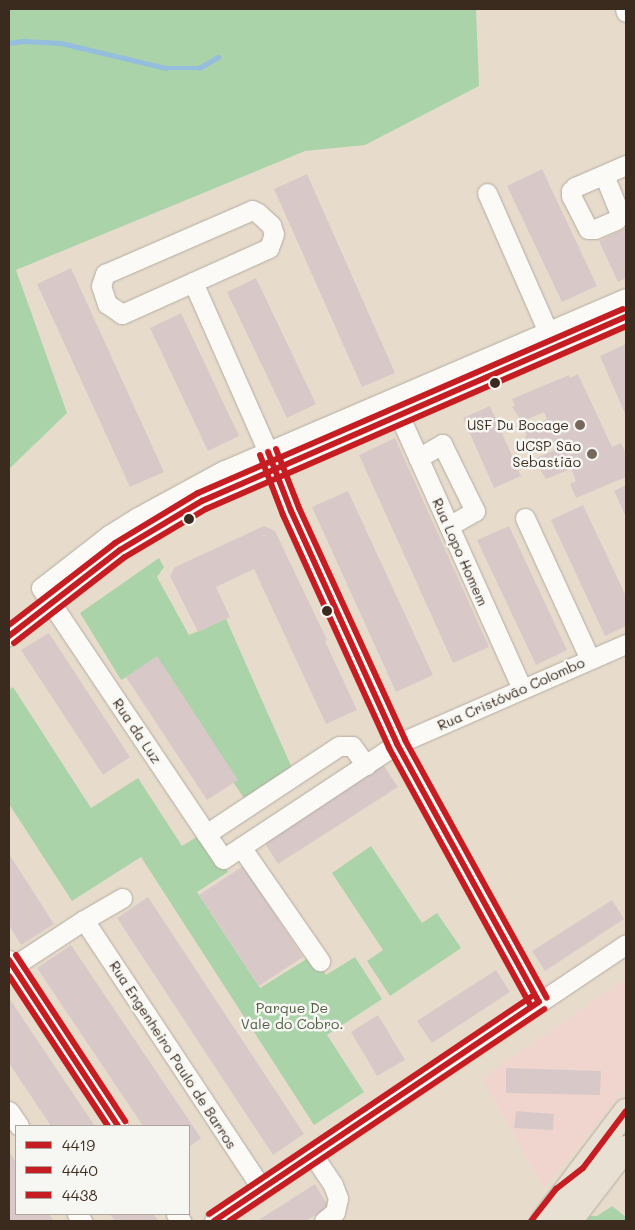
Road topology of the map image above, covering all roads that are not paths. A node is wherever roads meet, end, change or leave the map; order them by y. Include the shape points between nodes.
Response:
1 (626, 165) edge
2 (604, 175) dead end
3 (487, 193) dead end
4 (192, 282) junction
5 (626, 298) edge
6 (626, 316) edge
7 (548, 332) junction
8 (398, 415) junction
9 (418, 458) junction
10 (271, 460) junction
11 (525, 518) dead end
12 (449, 526) junction
13 (52, 603) junction
14 (9, 636) edge
15 (626, 644) edge
16 (590, 659) junction
17 (522, 689) junction
18 (397, 744) junction
19 (366, 765) junction
20 (206, 834) junction
21 (241, 847) junction
22 (223, 859) joint
23 (122, 898) dead end
24 (84, 920) junction
25 (626, 944) edge
26 (320, 961) dead end
27 (10, 965) edge
28 (539, 1002) junction
29 (9, 1111) edge
30 (626, 1111) edge
31 (18, 1125) edge
32 (117, 1125) edge
33 (626, 1148) edge
34 (313, 1155) junction
35 (262, 1189) junction
36 (214, 1221) edge
37 (324, 1221) edge
38 (543, 1221) edge
39 (570, 1221) edge

1 - 2 street
3 - 7 street
4 - 4 street via 122,314 107,304 101,286 105,274 252,210 271,225 274,234 269,248
4 - 10 street
5 - 7 street
6 - 8 street
7 - 10 street
8 - 9 street, Rua Lopo Homem
8 - 10 street
9 - 12 street, Rua Lopo Homem
9 - 12 street via 442,444 475,511
10 - 13 street via 120,550
10 - 18 street
11 - 16 street
12 - 17 street, Rua Lopo Homem
13 - 14 street
13 - 20 street, Rua da Luz
15 - 16 street, Rua Cristóvão Colombo
16 - 17 street, Rua Cristóvão Colombo
17 - 18 street, Rua Cristóvão Colombo
18 - 19 street, Rua Cristóvão Colombo
18 - 28 street
19 - 20 street via 352,746 339,746
19 - 21 street, Rua Cristóvão Colombo
20 - 22 street, Rua da Luz
21 - 22 street, Rua Cristóvão Colombo
21 - 26 street
23 - 24 street
24 - 27 street
24 - 35 street, Rua Engenheiro Paulo de Barros
25 - 28 street
27 - 32 street
28 - 34 street
29 - 31 street
30 - 38 main road
33 - 39 main road
34 - 35 street
34 - 37 street via 333,1184 338,1198 335,1212
35 - 36 street

